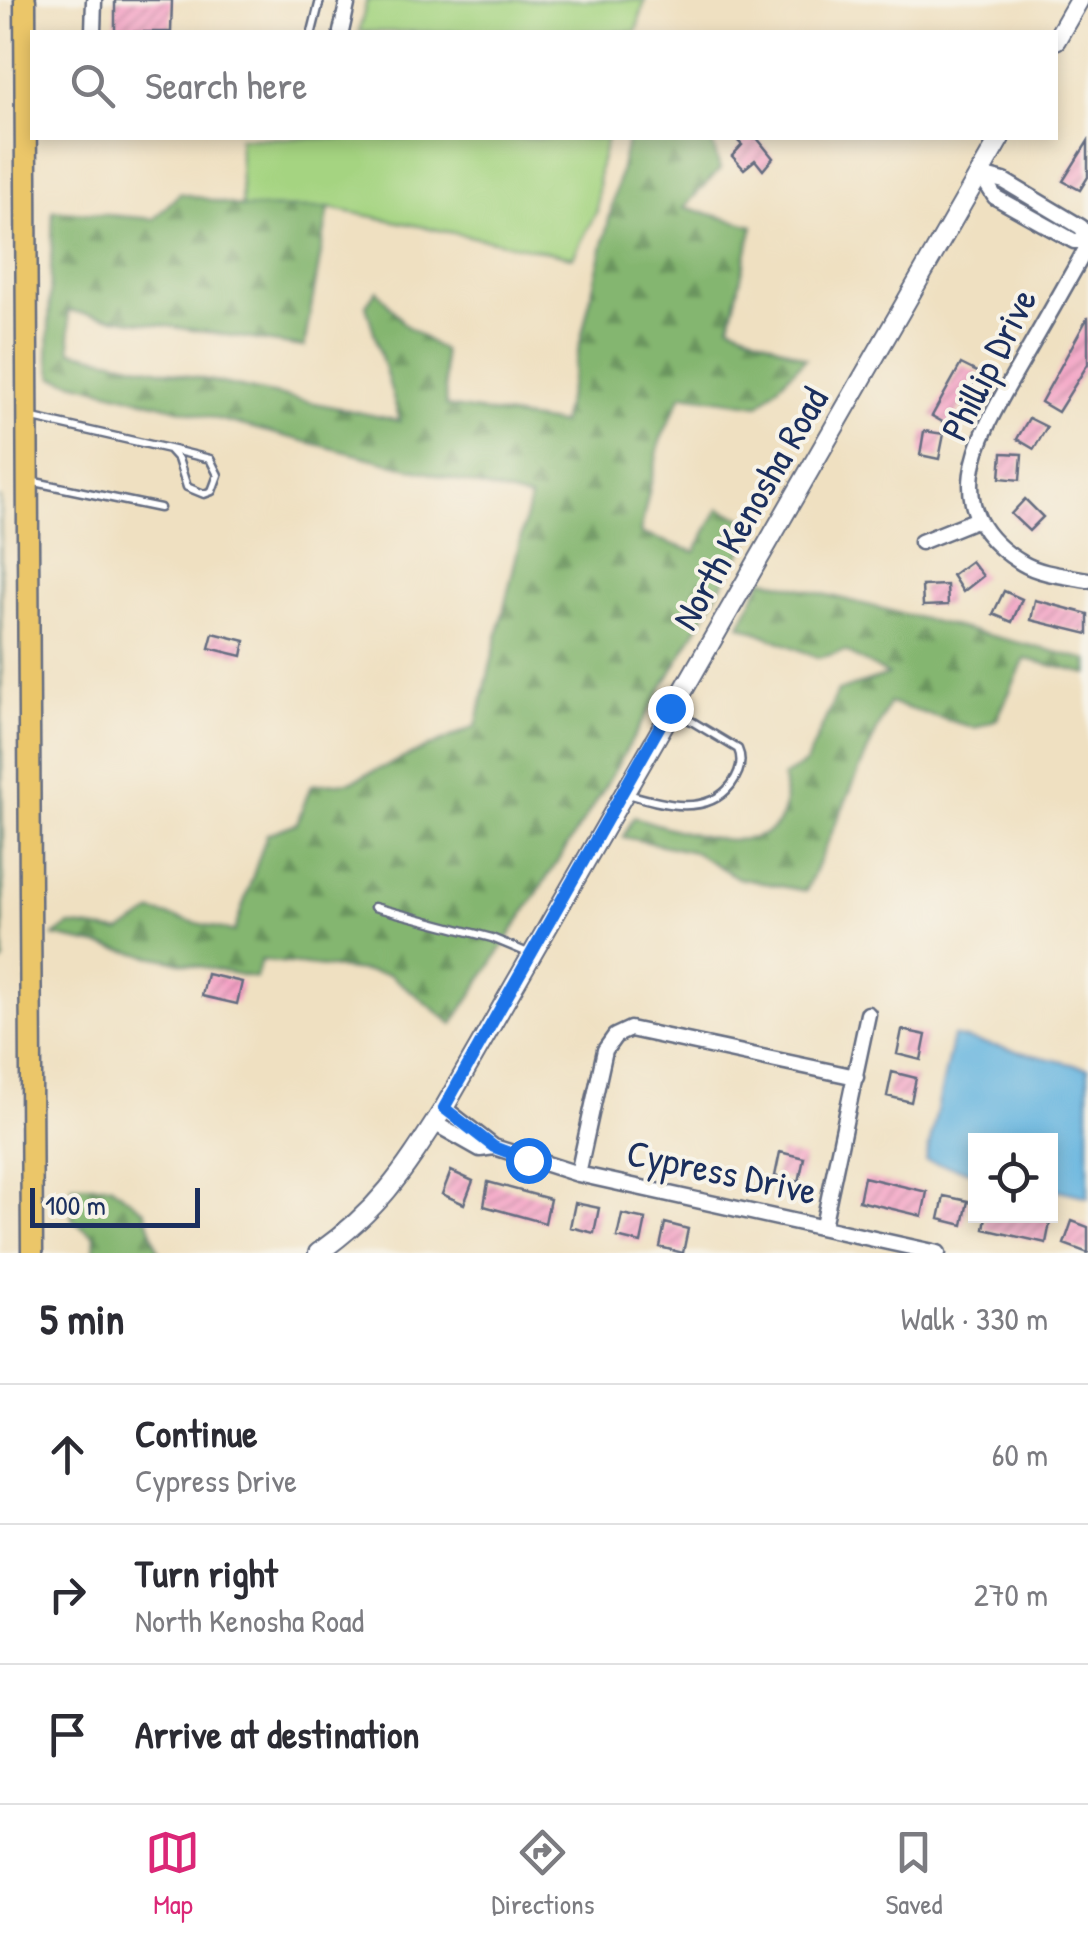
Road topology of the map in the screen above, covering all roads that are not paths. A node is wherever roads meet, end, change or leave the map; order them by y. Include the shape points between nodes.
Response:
1 (25, 0) edge
2 (94, 0) edge
3 (320, 0) edge
4 (348, 0) edge
5 (1078, 0) edge
6 (93, 30) edge
7 (312, 30) edge
8 (341, 30) edge
9 (1058, 36) edge
10 (29, 110) edge
11 (999, 140) edge
12 (980, 175) junction
13 (1088, 242) edge
14 (26, 416) junction
15 (169, 448) junction
16 (29, 481) junction
17 (160, 508) dead end
18 (978, 519) junction
19 (921, 542) dead end
20 (1088, 580) edge
21 (670, 708) junction
22 (622, 792) junction
23 (374, 907) dead end
24 (530, 953) junction
25 (868, 1014) dead end
26 (856, 1077) junction
27 (439, 1115) junction
28 (578, 1174) junction
29 (823, 1226) junction
30 (32, 1253) edge
31 (318, 1253) edge
32 (938, 1253) edge

1 - 10 main road
2 - 6 street
3 - 7 lane
4 - 8 street
5 - 9 street
10 - 14 main road
11 - 12 street, North Kenosha Road
12 - 13 street via 1081,227
12 - 21 street, North Kenosha Road
13 - 18 street, Phillip Drive via 972,454 969,479
14 - 15 lane
14 - 16 main road
15 - 15 lane via 187,487 212,491 218,474 210,459
16 - 17 lane
16 - 30 main road
18 - 19 street
18 - 20 street via 1024,564
21 - 22 street, North Kenosha Road
21 - 22 lane via 738,749 738,776 704,806
22 - 24 street, North Kenosha Road
23 - 24 lane
24 - 27 street, North Kenosha Road
25 - 26 street
26 - 28 street via 630,1029 605,1050
26 - 29 street
27 - 28 street, Cypress Drive via 480,1149 494,1147
27 - 31 street, North Kenosha Road via 373,1211
28 - 29 street, Cypress Drive
29 - 32 street, Cypress Drive

